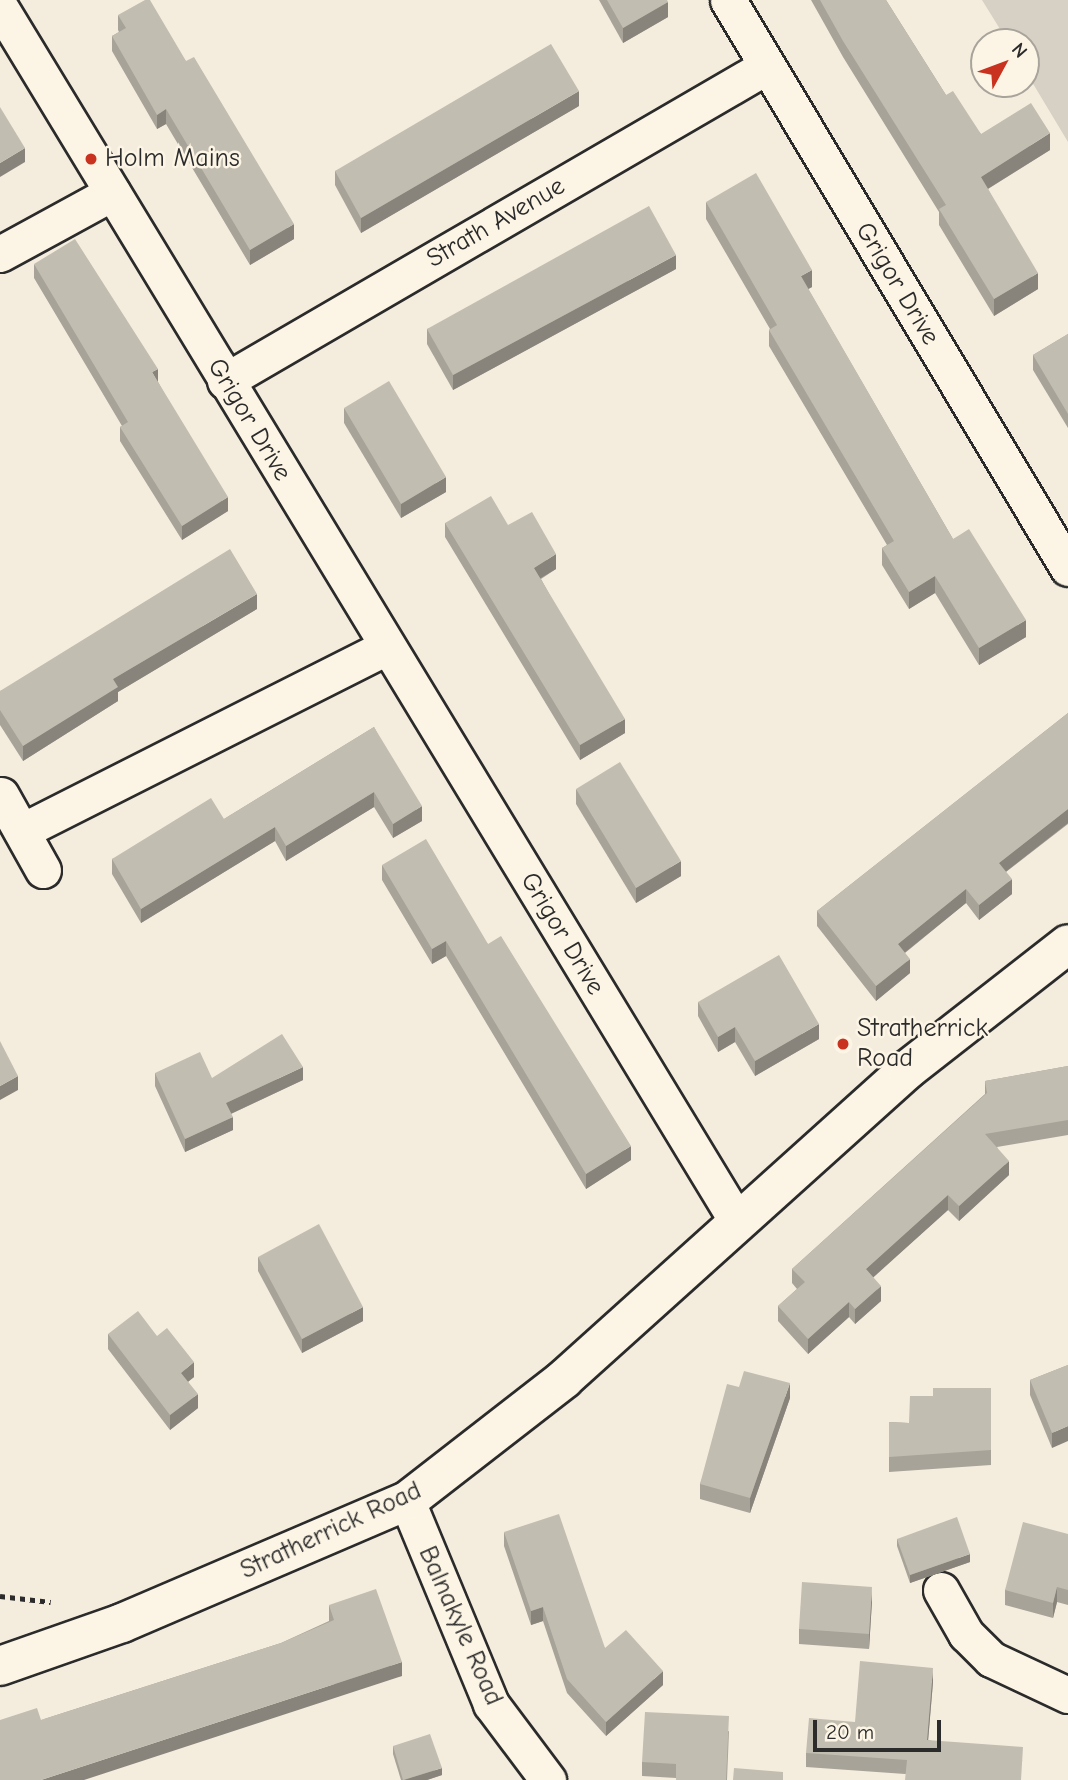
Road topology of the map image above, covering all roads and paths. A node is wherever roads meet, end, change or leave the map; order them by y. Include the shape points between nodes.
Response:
1 (728, 0) edge
2 (0, 7) edge
3 (767, 66) junction
4 (112, 193) junction
5 (0, 254) edge
6 (225, 381) junction
7 (1068, 568) edge
8 (386, 647) junction
9 (1, 795) edge
10 (22, 831) junction
11 (43, 870) dead end
12 (1068, 944) edge
13 (737, 1221) junction
14 (407, 1501) junction
15 (943, 1589) dead end
16 (0, 1666) edge
17 (1068, 1695) edge
18 (548, 1780) edge

1 - 3 street, Grigor Drive
2 - 4 street, Grigor Drive
3 - 6 street, Strath Avenue
3 - 7 street, Grigor Drive
4 - 5 street
4 - 6 street, Grigor Drive
6 - 8 street, Grigor Drive
8 - 10 street
8 - 13 street, Grigor Drive
9 - 10 street
10 - 11 street
12 - 13 street, Stratherrick Road via 908,1070
13 - 14 street, Stratherrick Road via 565,1379
14 - 16 street, Stratherrick Road via 122,1623
14 - 18 street, Balnakyle Road via 491,1704
15 - 17 street via 966,1634 991,1659

